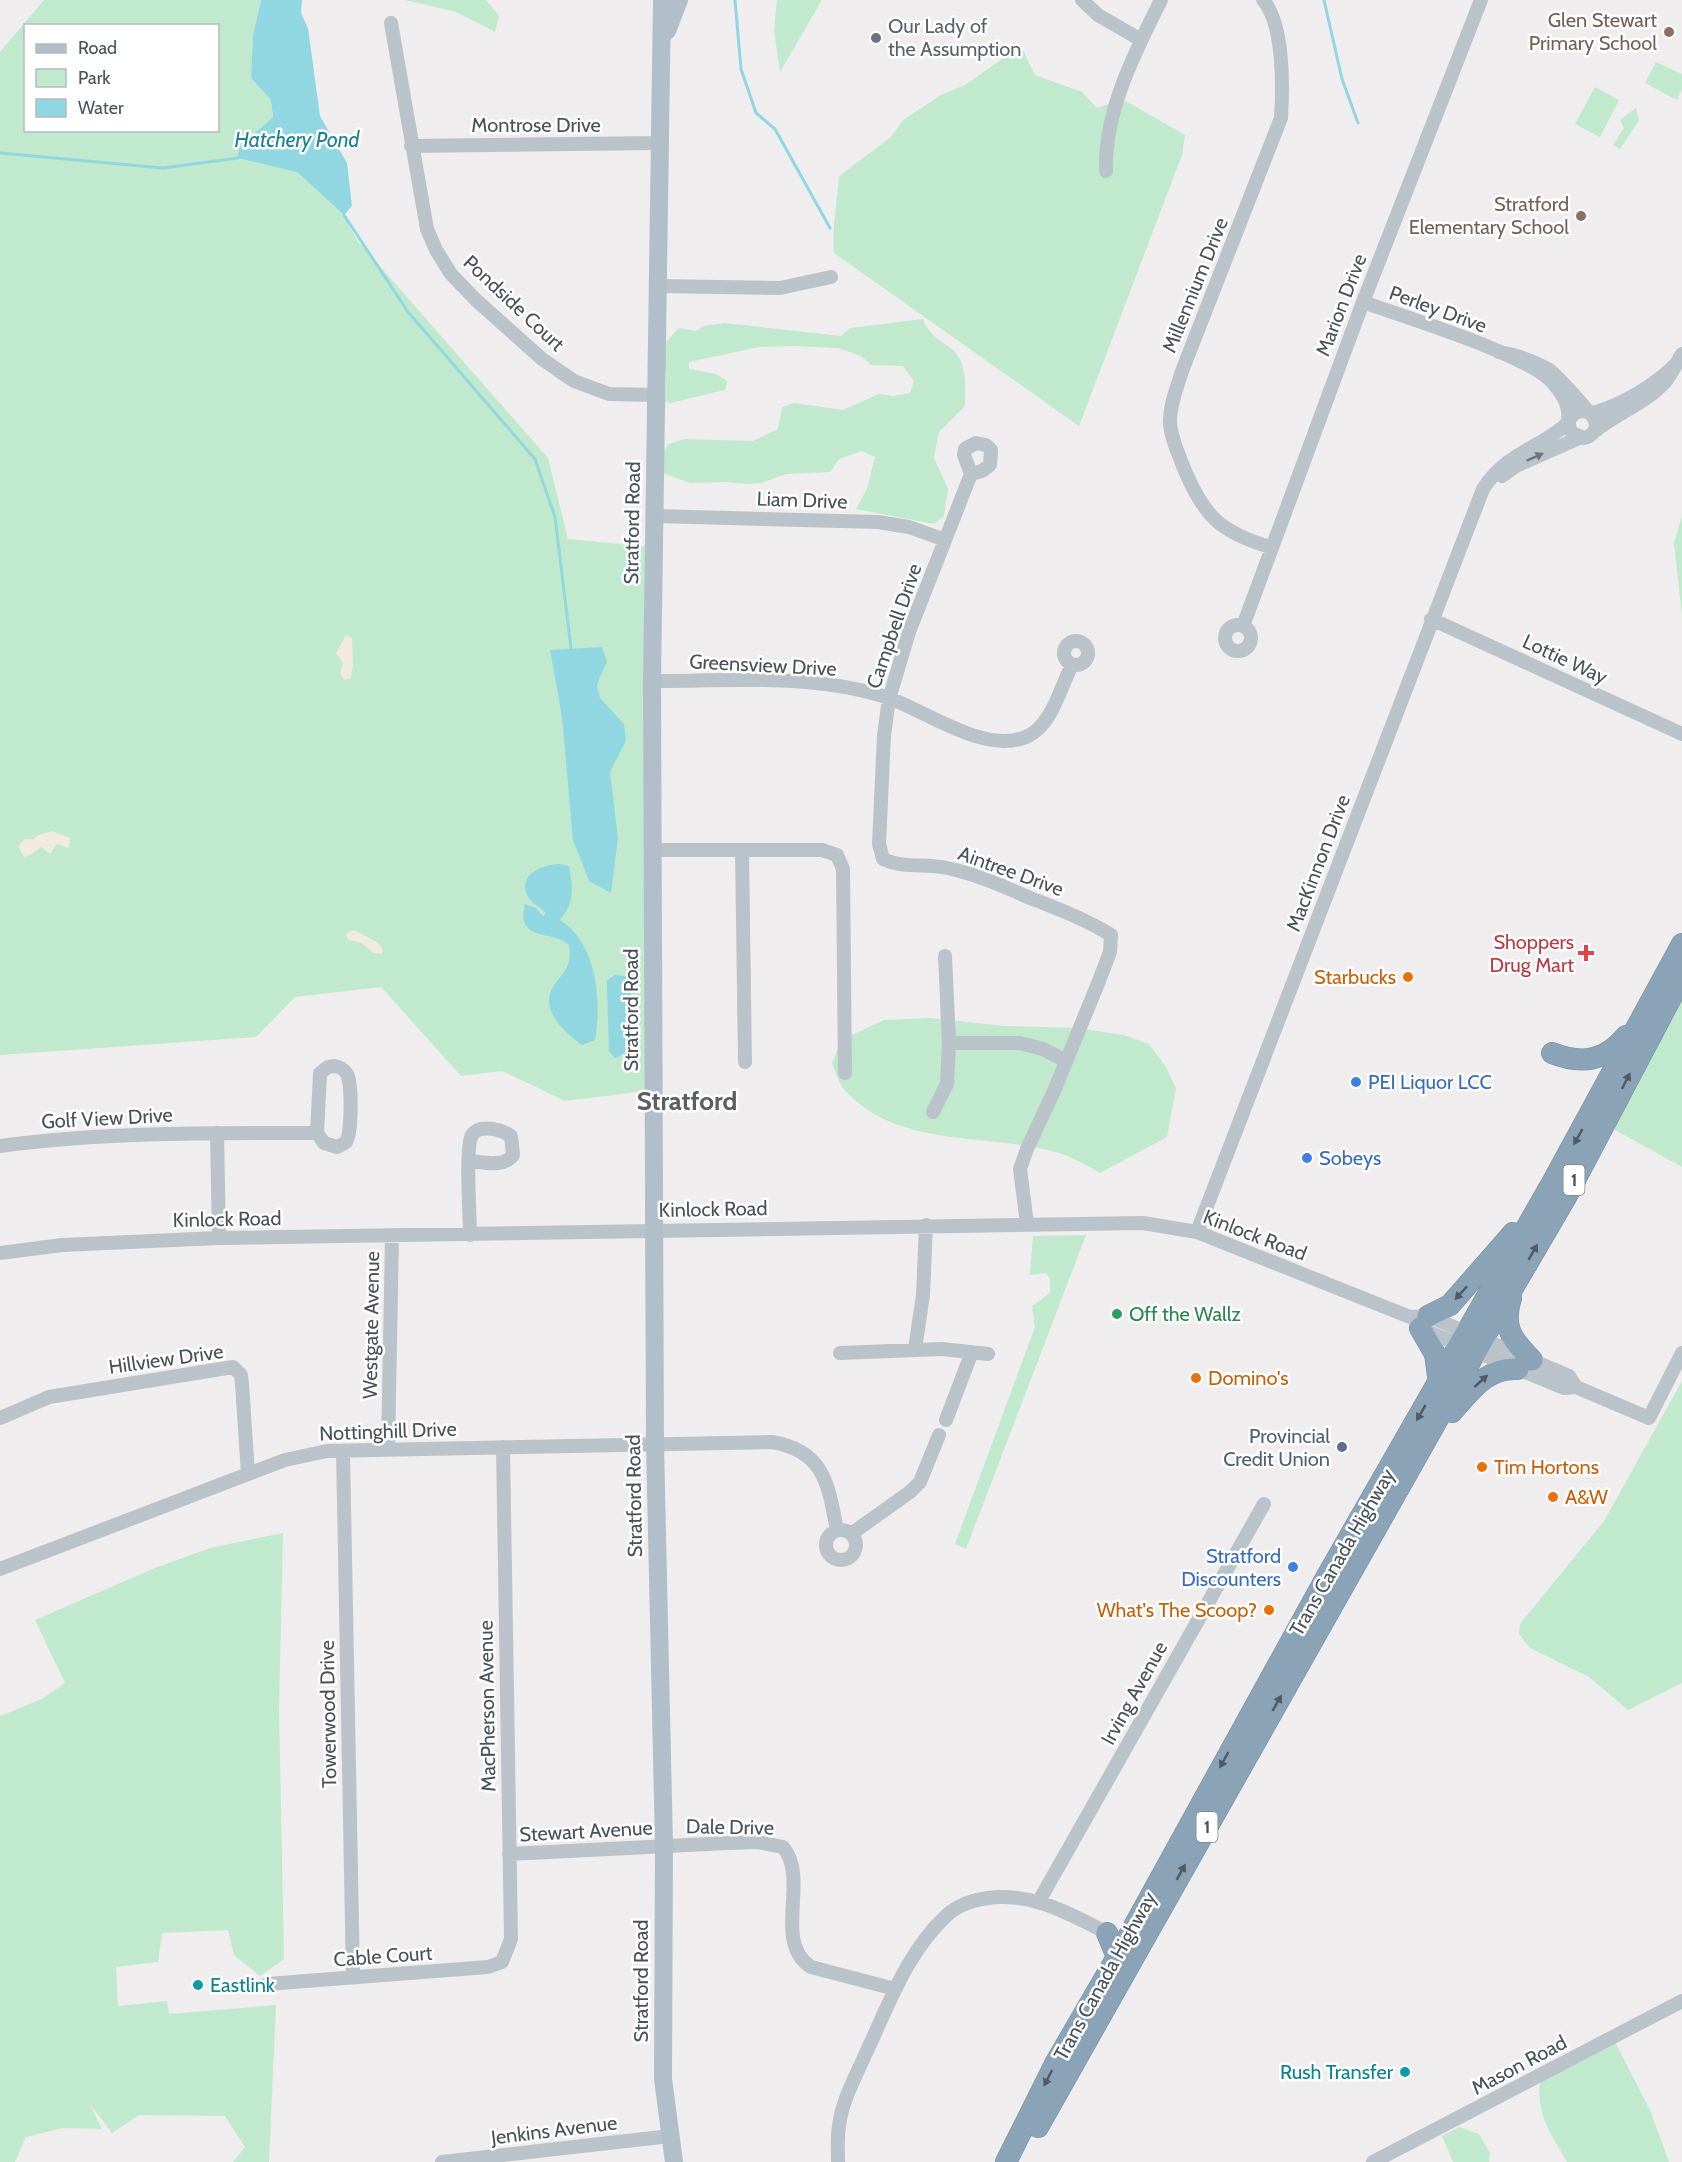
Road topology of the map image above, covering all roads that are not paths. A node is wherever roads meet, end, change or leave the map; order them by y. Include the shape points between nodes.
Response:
1 (662, 0) edge
2 (679, 0) edge
3 (1082, 0) edge
4 (1161, 0) edge
5 (1263, 0) edge
6 (1481, 0) edge
7 (391, 23) dead end
8 (1141, 40) junction
9 (663, 47) junction
10 (661, 143) junction
11 (411, 146) junction
12 (1106, 171) dead end
13 (831, 277) dead end
14 (659, 286) junction
15 (1363, 302) junction
16 (1499, 352) junction
17 (1678, 360) edge
18 (657, 395) junction
19 (1587, 412) junction
20 (1568, 422) junction
21 (1595, 431) junction
22 (1579, 438) junction
23 (971, 474) dead end
24 (1476, 507) junction
25 (655, 516) junction
26 (945, 540) junction
27 (1270, 547) junction
28 (1431, 619) junction
29 (1243, 626) dead end
30 (1072, 665) dead end
31 (652, 681) junction
32 (889, 699) junction
33 (1682, 734) edge
34 (652, 850) junction
35 (742, 850) junction
36 (892, 863) joint
37 (1682, 944) edge
38 (945, 956) dead end
39 (1682, 977) edge
40 (1646, 1012) junction
41 (949, 1043) junction
42 (1552, 1053) dead end
43 (1066, 1061) junction
44 (745, 1062) dead end
45 (845, 1073) dead end
46 (933, 1112) dead end
47 (217, 1133) junction
48 (317, 1133) junction
49 (0, 1146) edge
50 (470, 1161) dead end
51 (1552, 1184) junction
52 (1027, 1224) junction
53 (926, 1225) junction
54 (655, 1229) junction
55 (1197, 1232) junction
56 (470, 1235) junction
57 (392, 1237) junction
58 (219, 1238) junction
59 (0, 1253) edge
60 (1515, 1284) junction
61 (1419, 1320) junction
62 (1472, 1342) junction
63 (915, 1349) junction
64 (972, 1352) junction
65 (840, 1353) dead end
66 (1682, 1353) edge
67 (988, 1354) dead end
68 (1525, 1364) junction
69 (1439, 1383) junction
70 (0, 1418) edge
71 (946, 1420) dead end
72 (939, 1435) dead end
73 (1427, 1439) junction
74 (655, 1444) junction
75 (503, 1447) junction
76 (388, 1450) junction
77 (343, 1451) junction
78 (248, 1474) junction
79 (1263, 1504) dead end
80 (837, 1530) junction
81 (851, 1534) junction
82 (0, 1569) edge
83 (664, 1846) junction
84 (509, 1854) junction
85 (1039, 1901) junction
86 (1132, 1930) junction
87 (1107, 1933) junction
88 (1117, 1957) junction
89 (502, 1962) joint
90 (353, 1977) junction
91 (267, 1984) dead end
92 (895, 1989) junction
93 (1682, 2001) edge
94 (670, 2136) junction
95 (442, 2162) edge
96 (674, 2162) edge
97 (838, 2162) edge
98 (1006, 2162) edge
99 (1020, 2162) edge
100 (1373, 2162) edge

1 - 9 main road, Stratford Road
2 - 9 main road
3 - 8 street via 1098,15
4 - 8 street
5 - 27 street, Millennium Drive via 1275,28 1283,89 1281,118 1182,371 1170,422 1183,466 1207,513 1218,525 1243,539
6 - 15 street, Marion Drive
7 - 11 street, Pondside Court
8 - 12 street via 1108,135
9 - 10 main road, Stratford Road
10 - 11 street, Montrose Drive
10 - 14 main road, Stratford Road
11 - 18 street, Pondside Court via 427,229 451,274 476,300 542,359 574,381 609,394
13 - 14 street via 780,288
14 - 18 main road, Stratford Road
15 - 16 street, Perley Drive
15 - 27 street, Marion Drive
16 - 19 street, Perley Drive via 1526,358 1549,369 1561,378
16 - 20 street, Perley Drive via 1551,381 1566,404
17 - 19 street via 1664,376 1614,405
17 - 21 street via 1664,384
18 - 25 main road, Stratford Road
19 - 20 street via 1575,413
19 - 21 street via 1596,422
20 - 22 street
20 - 24 street, MacKinnon Drive via 1492,474
21 - 22 street
24 -> 22 street, MacKinnon Drive via 1510,470
23 - 26 street, Campbell Drive
24 - 28 street, MacKinnon Drive
25 - 26 street, Liam Drive via 878,522 909,527
25 - 31 main road, Stratford Road
26 - 32 street, Campbell Drive via 909,632
27 - 29 street, Marion Drive
28 - 33 street, Lottie Way
28 - 55 street, MacKinnon Drive
30 - 32 street, Greensview Drive via 1050,714 1028,736 1008,741 978,737
31 - 32 street, Greensview Drive via 812,684 860,690
31 - 34 main road, Stratford Road
32 - 36 street, Campbell Drive via 879,844 883,859
34 - 35 street
34 - 54 main road, Stratford Road
35 - 44 street
35 - 45 street via 830,851 841,861
36 - 43 street, Aintree Drive via 946,867 980,876 1084,918 1111,934 1110,951
37 - 40 highway, Trans Canada Highway / 1
38 - 41 street
60 -> 39 highway, Trans Canada Highway / 1 via 1565,1199
40 - 42 highway via 1617,1047 1601,1058 1583,1061
40 -> 51 highway, Trans Canada Highway / 1
41 - 43 street via 1020,1043
41 - 46 street via 947,1084
43 - 52 street via 1020,1169
47 - 48 street, Golf View Drive
47 - 49 street, Golf View Drive via 58,1138
47 - 58 street
48 - 48 street, Golf View Drive via 331,1147 346,1142 350,1084 341,1068 328,1067 320,1073
50 - 56 street
51 -> 61 highway via 1450,1305
51 - 62 highway, Trans Canada Highway / 1
52 - 53 street, Kinlock Road
52 - 55 street, Kinlock Road via 1143,1223
53 - 54 street, Kinlock Road
53 - 63 street via 923,1295
54 - 56 street, Kinlock Road
54 - 74 main road, Stratford Road
55 - 61 street, Kinlock Road
56 - 57 street, Kinlock Road
57 - 58 street, Kinlock Road
57 - 76 street, Westgate Avenue
58 - 59 street, Kinlock Road via 62,1245
60 - 62 highway, Trans Canada Highway / 1
60 - 68 highway via 1506,1315
61 - 62 street, Kinlock Road
61 - 69 highway via 1435,1354
62 - 68 street, Kinlock Road
62 - 69 highway, Trans Canada Highway / 1
62 - 73 highway, Trans Canada Highway / 1
63 - 64 street
63 - 65 street
64 - 67 street
64 - 71 street
66 - 68 street, Kinlock Road via 1649,1418 1576,1387 1564,1388
73 -> 68 highway via 1482,1379
69 -> 86 highway, Trans Canada Highway / 1
70 - 78 street, Hillview Drive via 49,1397 232,1368 241,1376
72 - 81 street via 920,1482
99 -> 73 highway, Trans Canada Highway / 1
74 - 75 street, Nottinghill Drive
74 - 80 street, Nottinghill Drive via 772,1442 804,1452 827,1483
74 - 83 main road, Stratford Road
75 - 76 street, Nottinghill Drive
75 - 84 street, MacPherson Avenue
76 - 77 street, Nottinghill Drive
77 - 78 street, Nottinghill Drive via 306,1454
77 - 90 street, Towerwood Drive
78 - 82 street, Nottinghill Drive
79 - 85 street, Irving Avenue
80 - 81 street
80 - 81 street via 829,1535 826,1544 836,1558 845,1559 853,1553 856,1543
83 - 84 street, Stewart Avenue
83 - 92 street, Dale Drive via 757,1842 783,1847 792,1863 794,1942 801,1961
83 - 94 main road, Stratford Road via 663,2079
84 - 89 street, MacPherson Avenue via 511,1939
85 - 87 street
85 - 92 street via 993,1898 958,1906 929,1937
86 - 87 highway
86 - 88 highway, Trans Canada Highway / 1
87 - 88 highway
88 -> 98 highway, Trans Canada Highway / 1 via 1056,2062
89 - 90 street, Cable Court via 488,1967
90 - 91 street, Cable Court
92 - 97 street via 846,2098 839,2125
93 - 100 street, Mason Road
94 - 95 street, Jenkins Avenue
94 - 96 main road, Stratford Road

